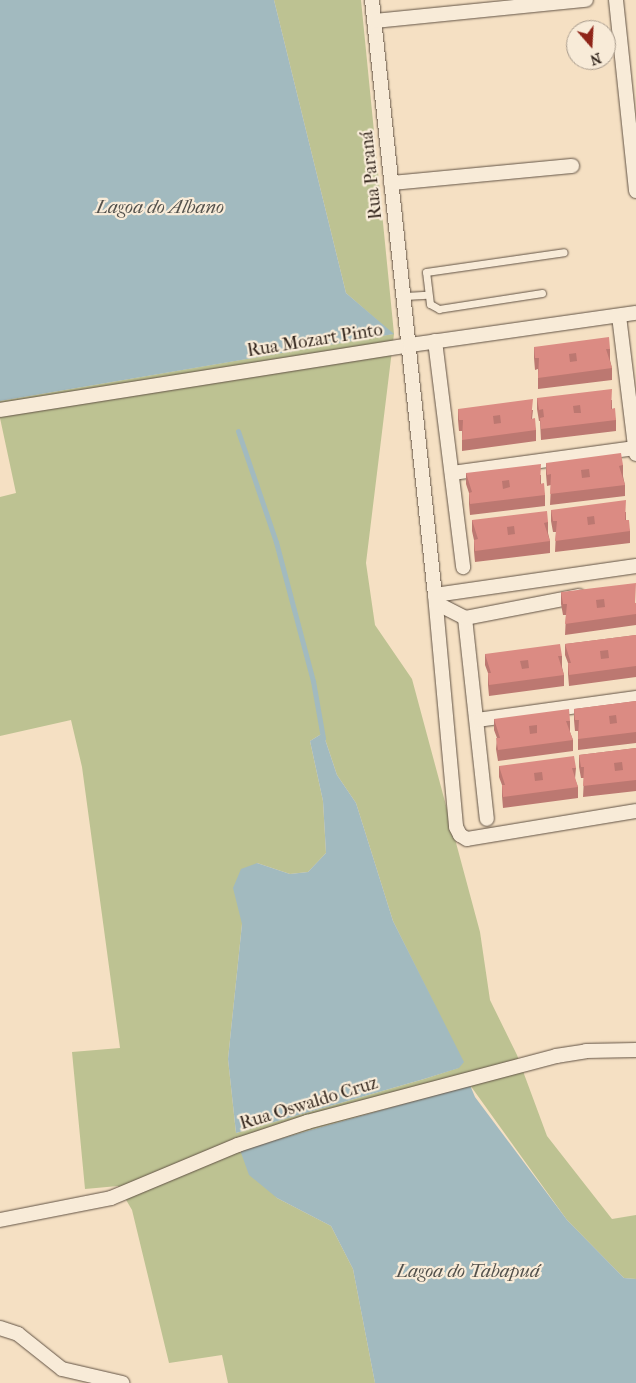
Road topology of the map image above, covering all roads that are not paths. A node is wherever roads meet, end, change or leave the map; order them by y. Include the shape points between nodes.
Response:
1 (372, 0) edge
2 (586, 0) edge
3 (616, 0) edge
4 (374, 21) junction
5 (572, 166) dead end
6 (392, 183) junction
7 (636, 191) edge
8 (564, 252) dead end
9 (542, 293) dead end
10 (427, 295) junction
11 (405, 296) junction
12 (636, 313) edge
13 (620, 316) junction
14 (435, 341) junction
15 (410, 345) junction
16 (0, 410) edge
17 (636, 451) edge
18 (452, 473) junction
19 (636, 566) edge
20 (463, 567) dead end
21 (592, 594) edge
22 (436, 599) junction
23 (466, 618) junction
24 (636, 698) edge
25 (477, 720) junction
26 (636, 811) edge
27 (487, 819) dead end
28 (636, 1050) edge
29 (0, 1220) edge
30 (0, 1328) edge
31 (122, 1383) edge

1 - 4 street, Rua Paraná
2 - 4 street
3 - 7 street
4 - 6 street, Rua Paraná
5 - 6 street
6 - 11 street, Rua Paraná
8 - 10 lane via 426,272
9 - 10 lane via 439,309 430,304
10 - 11 lane
11 - 15 street, Rua Paraná
12 - 13 street, Rua Mozart Pinto
13 - 14 street, Rua Mozart Pinto
13 - 17 street
14 - 15 street, Rua Mozart Pinto
14 - 18 street
15 - 16 street, Rua Mozart Pinto
15 - 22 street, Rua Paraná
17 - 18 street
18 - 20 street
19 - 22 street
21 - 23 street
22 - 23 street
22 - 26 street, Rua Paraná via 456,827 460,835 467,839
23 - 25 street
24 - 25 street
25 - 27 street
28 - 29 street, Rua Oswaldo Cruz via 586,1051 556,1056 307,1122 238,1145 111,1198
30 - 31 street via 18,1334 62,1369

